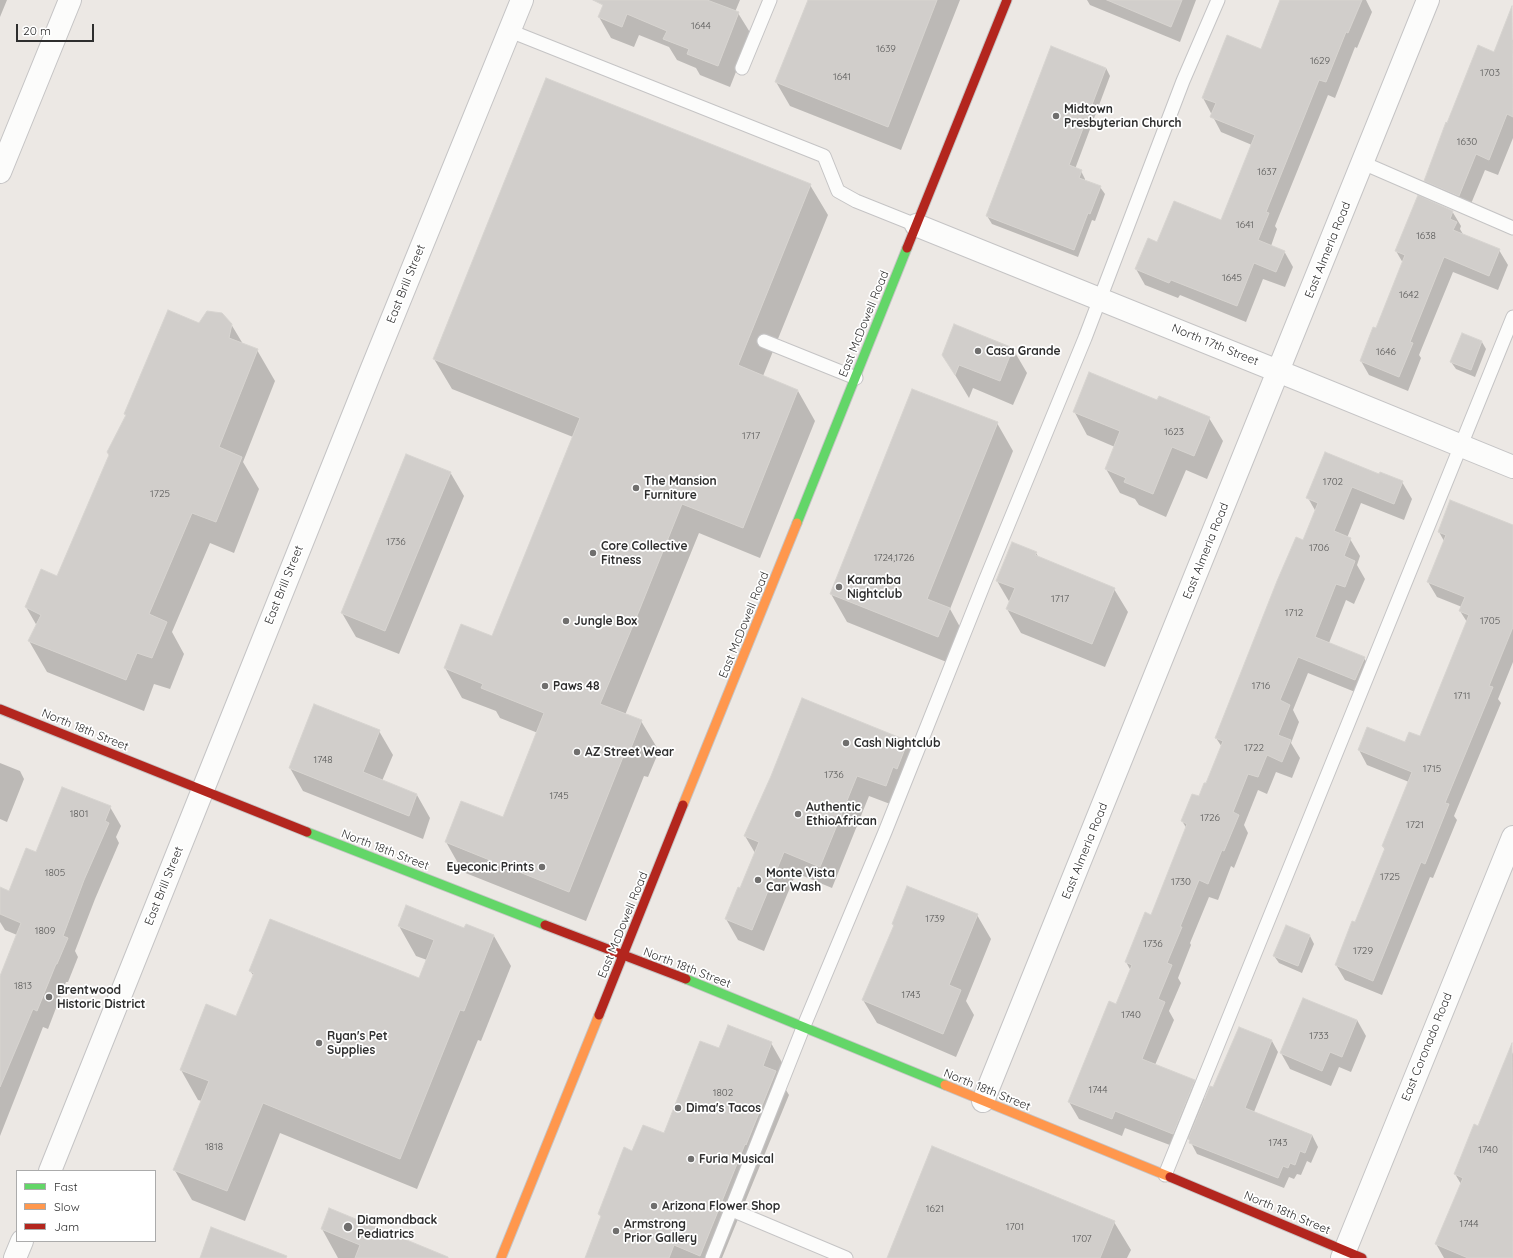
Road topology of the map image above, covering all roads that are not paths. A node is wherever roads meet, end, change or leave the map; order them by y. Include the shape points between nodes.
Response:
1 (70, 0) edge
2 (522, 0) edge
3 (770, 0) edge
4 (1007, 0) edge
5 (1218, 0) edge
6 (1428, 0) edge
7 (510, 31) junction
8 (742, 68) dead end
9 (1363, 163) junction
10 (0, 172) edge
11 (916, 225) junction
12 (1513, 228) edge
13 (1100, 299) junction
14 (1513, 317) edge
15 (764, 342) dead end
16 (1279, 371) junction
17 (856, 378) junction
18 (1460, 446) junction
19 (1513, 468) edge
20 (1, 713) edge
21 (202, 790) junction
22 (1513, 837) edge
23 (623, 956) junction
24 (803, 1028) junction
25 (983, 1101) junction
26 (50, 1170) edge
27 (1165, 1175) junction
28 (732, 1210) junction
29 (22, 1242) edge
30 (1350, 1256) edge
31 (15, 1258) edge
32 (501, 1258) edge
33 (712, 1258) edge
34 (846, 1258) edge

1 - 10 street
2 - 7 street, East Brill Street
3 - 8 lane
4 - 11 street, East McDowell Road
5 - 13 lane via 1183,81
6 - 9 street, East Almeria Road
7 - 11 lane via 824,156 838,191
7 - 21 street, East Brill Street
9 - 12 lane
9 - 16 street, East Almeria Road
11 - 13 street, North 17th Street
11 - 17 street, East McDowell Road
13 - 16 street, North 17th Street
13 - 24 lane via 886,832
14 - 18 lane
15 - 17 lane
16 - 18 street, North 17th Street
16 - 25 street, East Almeria Road
17 - 23 street, East McDowell Road
18 - 19 street, North 17th Street
18 - 27 lane
20 - 21 street, North 18th Street
21 - 23 street, North 18th Street
21 - 26 street, East Brill Street
22 - 30 street, East Coronado Road
23 - 24 street, North 18th Street via 676,975
23 - 32 street, East McDowell Road
24 - 25 street, North 18th Street
24 - 28 lane
25 - 27 street, North 18th Street
27 - 30 street, North 18th Street
28 - 33 lane
28 - 34 lane
29 - 31 street

